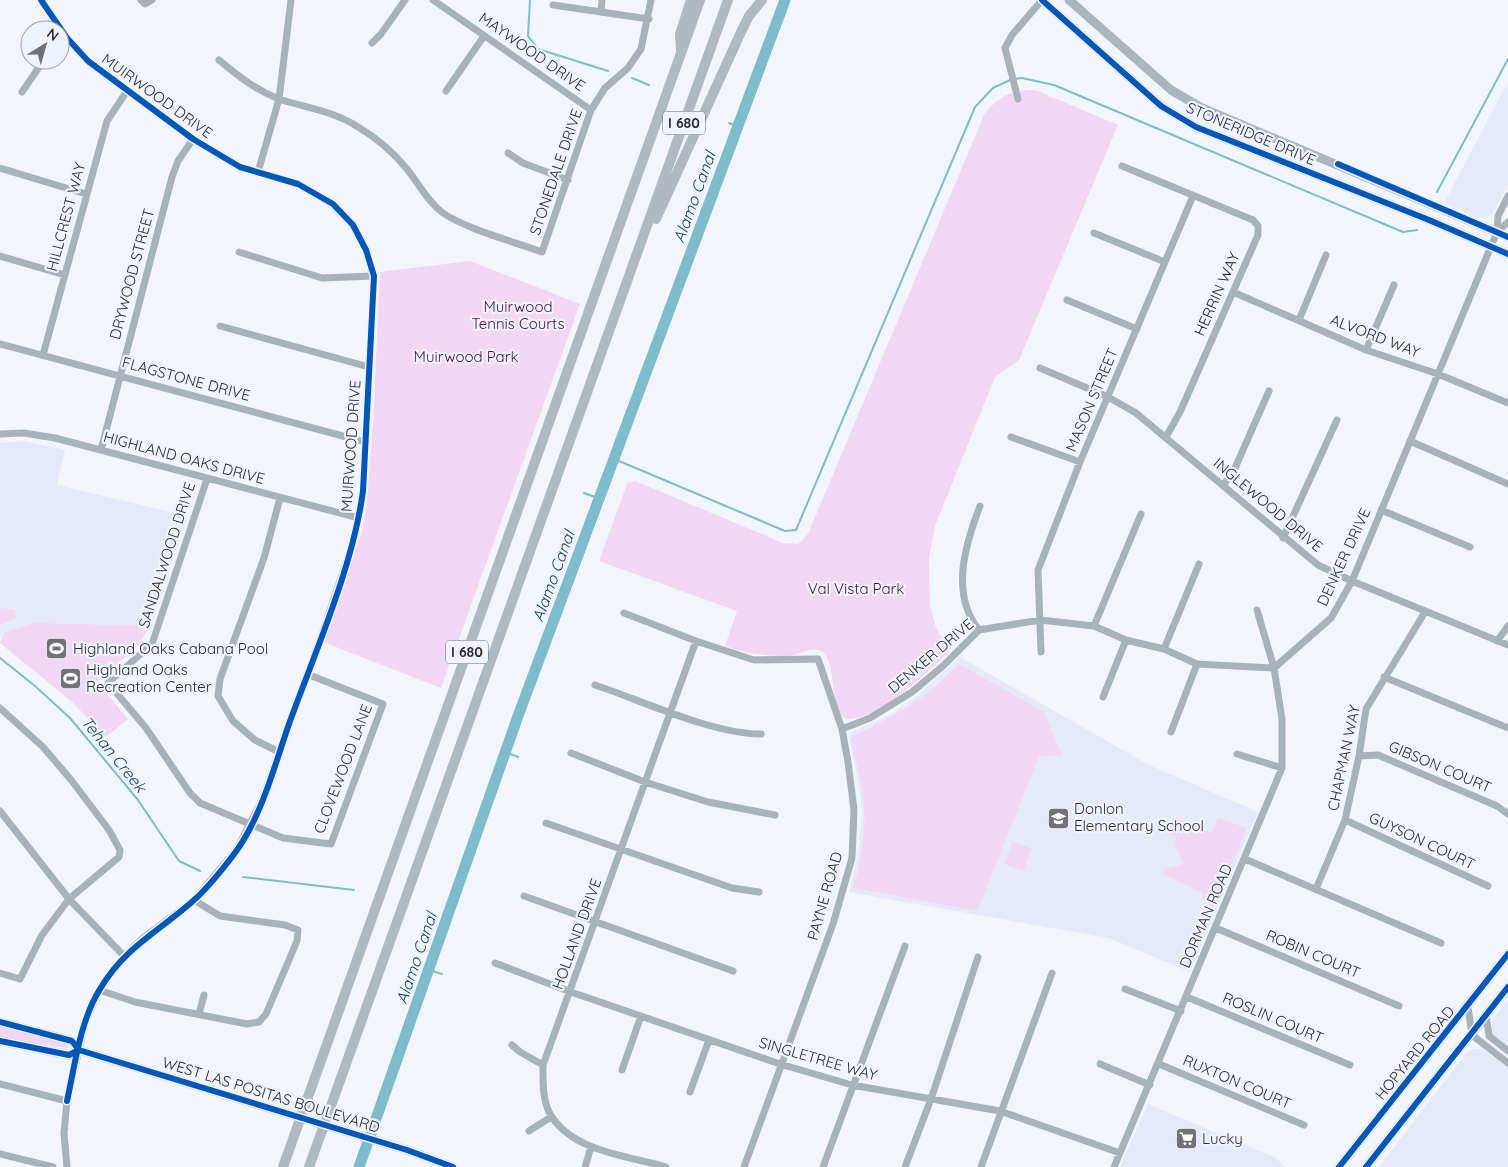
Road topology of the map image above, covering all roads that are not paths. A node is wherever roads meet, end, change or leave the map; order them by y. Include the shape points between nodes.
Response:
1 (41, 0) edge
2 (140, 0) edge
3 (152, 0) edge
4 (291, 0) edge
5 (405, 0) edge
6 (434, 0) edge
7 (579, 0) edge
8 (602, 0) edge
9 (651, 0) edge
10 (691, 0) edge
11 (700, 0) edge
12 (728, 0) edge
13 (762, 0) edge
14 (1042, 0) edge
15 (1069, 0) edge
16 (553, 5) dead end
17 (578, 8) junction
18 (601, 12) junction
19 (649, 19) junction
20 (55, 20) edge
21 (484, 36) junction
22 (70, 41) edge
23 (372, 43) dead end
24 (682, 52) junction
25 (219, 60) dead end
26 (37, 70) edge
27 (127, 91) junction
28 (446, 91) dead end
29 (22, 92) dead end
30 (278, 99) junction
31 (1018, 99) dead end
32 (591, 110) junction
33 (193, 139) junction
34 (508, 153) dead end
35 (1122, 166) dead end
36 (0, 168) edge
37 (258, 172) junction
38 (568, 180) junction
39 (86, 194) junction
40 (1193, 196) junction
41 (1508, 196) edge
42 (1508, 222) edge
43 (1497, 232) junction
44 (1094, 233) dead end
45 (1508, 237) edge
46 (640, 246) junction
47 (1490, 247) junction
48 (239, 252) dead end
49 (1508, 254) edge
50 (1326, 255) dead end
51 (0, 256) edge
52 (1165, 262) junction
53 (65, 275) junction
54 (374, 276) junction
55 (1394, 285) dead end
56 (1233, 292) junction
57 (1067, 300) dead end
58 (1299, 320) junction
59 (220, 326) dead end
60 (1137, 329) junction
61 (0, 344) edge
62 (1366, 350) junction
63 (43, 355) junction
64 (369, 368) junction
65 (1040, 368) dead end
66 (1438, 374) junction
67 (119, 375) junction
68 (1269, 391) dead end
69 (1108, 397) junction
70 (1508, 403) edge
71 (1337, 420) dead end
72 (0, 434) edge
73 (1011, 437) dead end
74 (1166, 437) junction
75 (365, 442) junction
76 (1410, 442) junction
77 (101, 450) junction
78 (1080, 462) junction
79 (207, 479) junction
80 (1508, 484) edge
81 (1223, 486) junction
82 (280, 498) junction
83 (980, 506) dead end
84 (1381, 510) junction
85 (1141, 514) dead end
86 (359, 518) junction
87 (1284, 538) junction
88 (1470, 547) dead end
89 (1199, 564) dead end
90 (1352, 581) junction
91 (1257, 610) dead end
92 (1425, 612) junction
93 (624, 613) dead end
94 (1040, 620) junction
95 (1094, 626) junction
96 (1508, 626) edge
97 (979, 630) junction
98 (1126, 640) junction
99 (1497, 640) junction
100 (696, 641) junction
101 (1508, 645) edge
102 (1164, 649) junction
103 (1040, 652) dead end
104 (1198, 664) junction
105 (1274, 668) junction
106 (307, 674) junction
107 (1384, 677) junction
108 (595, 684) dead end
109 (1103, 696) dead end
110 (0, 708) edge
111 (670, 711) junction
112 (1508, 728) edge
113 (842, 729) junction
114 (1171, 732) dead end
115 (761, 734) dead end
116 (279, 752) junction
117 (571, 753) dead end
118 (1237, 754) dead end
119 (1359, 756) junction
120 (1282, 768) junction
121 (645, 782) junction
122 (0, 811) edge
123 (1508, 814) edge
124 (775, 815) dead end
125 (1345, 820) junction
126 (546, 823) dead end
127 (250, 825) junction
128 (622, 851) junction
129 (1245, 859) junction
130 (1488, 886) dead end
131 (1316, 889) junction
132 (759, 892) dead end
133 (524, 896) dead end
134 (69, 899) junction
135 (194, 900) junction
136 (596, 922) junction
137 (1216, 928) junction
138 (1441, 943) dead end
139 (904, 946) dead end
140 (1508, 954) edge
141 (124, 956) junction
142 (978, 957) dead end
143 (495, 963) dead end
144 (733, 971) dead end
145 (0, 973) edge
146 (1052, 973) dead end
147 (1508, 987) edge
148 (1125, 989) dead end
149 (99, 990) junction
150 (571, 992) junction
151 (204, 995) dead end
152 (1186, 997) junction
153 (1399, 1006) dead end
154 (1468, 1007) junction
155 (1180, 1011) junction
156 (199, 1014) junction
157 (1486, 1015) junction
158 (641, 1016) junction
159 (0, 1022) edge
160 (1472, 1035) junction
161 (709, 1040) junction
162 (0, 1041) edge
163 (512, 1045) dead end
164 (79, 1050) junction
165 (1508, 1051) edge
166 (1508, 1063) edge
167 (780, 1064) junction
168 (1100, 1064) dead end
169 (1159, 1064) junction
170 (543, 1065) junction
171 (1350, 1065) dead end
172 (622, 1070) dead end
173 (0, 1084) edge
174 (852, 1085) junction
175 (1150, 1085) junction
176 (690, 1092) dead end
177 (931, 1099) junction
178 (67, 1101) junction
179 (1000, 1111) junction
180 (551, 1116) junction
181 (1304, 1125) dead end
182 (529, 1131) dead end
183 (591, 1147) junction
184 (1120, 1153) junction
185 (0, 1154) edge
186 (661, 1166) edge
187 (53, 1167) edge
188 (66, 1167) edge
189 (283, 1167) edge
190 (309, 1167) edge
191 (453, 1167) edge
192 (585, 1167) edge
193 (744, 1167) edge
194 (823, 1167) edge
195 (905, 1167) edge
196 (981, 1167) edge
197 (1114, 1167) edge
198 (1340, 1167) edge
199 (1366, 1167) edge

1 - 20 street, MUIRWOOD DRIVE
2 - 3 street via 145,4
4 - 30 street
5 - 23 street
6 - 21 street, MAYWOOD DRIVE
7 - 17 street
8 - 18 street
9 - 19 street, STONEDALE DRIVE
10 - 24 highway via 680,34
11 - 24 highway, I 680
12 - 46 highway, I 680
13 - 46 highway via 749,16 653,226
14 - 31 street via 1005,48
14 - 47 main road, STONERIDGE DRIVE via 1161,106 1196,127
15 - 43 main road, STONERIDGE DRIVE via 1171,90 1202,108
16 - 17 street
17 - 18 street
18 - 19 street
19 - 32 street, STONEDALE DRIVE via 637,56 605,88
21 - 28 street
21 - 32 street, MAYWOOD DRIVE
22 - 27 street, MUIRWOOD DRIVE via 88,62
24 - 189 highway, I 680
25 - 30 street via 244,82
26 - 29 street
27 - 33 street, MUIRWOOD DRIVE
27 - 39 street, HILLCREST WAY via 107,120
30 - 37 street
30 - 38 street, STONEDALE DRIVE via 335,115 356,125 394,153 444,214 542,252
32 - 38 street, STONEDALE DRIVE
33 - 37 street, MUIRWOOD DRIVE via 224,159
33 - 67 street, DRYWOOD STREET via 172,177
34 - 38 street via 523,163
35 - 40 street
36 - 39 street
37 - 54 street, MUIRWOOD DRIVE via 298,184 333,204 353,225 366,250
39 - 53 street, HILLCREST WAY
40 - 52 street, MASON STREET
40 - 56 street, HERRIN WAY via 1254,220 1258,226 1258,235
41 - 43 street via 1498,216
42 - 43 street
43 - 45 main road, STONERIDGE DRIVE
43 - 47 street, DENKER DRIVE
44 - 52 street
46 - 190 highway, I 680
47 - 49 main road, STONERIDGE DRIVE
47 - 66 street, DENKER DRIVE
48 - 54 street via 322,278
50 - 58 street
51 - 53 street
52 - 60 street, MASON STREET
53 - 63 street, HILLCREST WAY
54 - 64 street, MUIRWOOD DRIVE
55 - 62 street
56 - 58 street, ALVORD WAY
56 - 74 street, HERRIN WAY
57 - 60 street
58 - 62 street, ALVORD WAY
59 - 64 street
60 - 69 street, MASON STREET
61 - 63 street, FLAGSTONE DRIVE
62 - 66 street, ALVORD WAY
63 - 67 street, FLAGSTONE DRIVE
64 - 75 street, MUIRWOOD DRIVE
65 - 69 street, INGLEWOOD DRIVE
66 - 70 street, ALVORD WAY
66 - 76 street, DENKER DRIVE
67 - 75 street, FLAGSTONE DRIVE
67 - 77 street, DRYWOOD STREET
68 - 81 street via 1235,468
69 - 74 street, INGLEWOOD DRIVE via 1136,412
69 - 78 street, MASON STREET
71 - 87 street
72 - 77 street, HIGHLAND OAKS DRIVE via 24,433
73 - 78 street
74 - 81 street, INGLEWOOD DRIVE
75 - 86 street, MUIRWOOD DRIVE
76 - 80 street
76 - 84 street, DENKER DRIVE
77 - 79 street, HIGHLAND OAKS DRIVE
78 - 94 street, MASON STREET via 1038,570
79 - 82 street, HIGHLAND OAKS DRIVE
79 - 127 street, SANDALWOOD DRIVE via 152,644 108,682 151,735 190,793 213,810
81 - 87 street, INGLEWOOD DRIVE
82 - 86 street, HIGHLAND OAKS DRIVE
82 - 116 street via 264,558 220,679 218,696 233,722 255,740
83 - 97 street via 965,552 963,588 964,604
84 - 88 street
84 - 90 street, DENKER DRIVE
85 - 95 street
86 - 106 street, MUIRWOOD DRIVE
87 - 90 street, INGLEWOOD DRIVE via 1318,565
89 - 102 street
90 - 92 street, INGLEWOOD DRIVE
90 - 105 street, DENKER DRIVE via 1331,618
91 - 105 street, DORMAN ROAD
92 - 99 street, INGLEWOOD DRIVE
92 - 107 street, CHAPMAN WAY
93 - 100 street
94 - 95 street, DENKER DRIVE
94 - 97 street, DENKER DRIVE
94 - 103 street, MASON STREET
95 - 98 street, DENKER DRIVE
96 - 99 street
97 - 113 street, DENKER DRIVE via 944,666 912,692 877,714
98 - 102 street, DENKER DRIVE
98 - 109 street
99 - 101 street, INGLEWOOD DRIVE
100 - 111 street, HOLLAND DRIVE
100 - 113 street, PAYNE ROAD via 754,660 818,659
102 - 104 street, DENKER DRIVE
104 - 105 street, DENKER DRIVE
104 - 114 street
105 - 120 street, DORMAN ROAD via 1282,719
106 - 116 street, MUIRWOOD DRIVE
106 - 127 street, CLOVEWOOD LANE via 383,704 335,835 331,844 283,838
107 - 112 street
107 - 119 street, CHAPMAN WAY via 1366,709
108 - 111 street
110 - 134 street via 42,746 72,781 120,850 119,857
111 - 115 street via 716,727 744,734
111 - 121 street, HOLLAND DRIVE
113 - 167 street, PAYNE ROAD via 854,810 852,858 833,924
116 - 127 street, MUIRWOOD DRIVE
117 - 121 street
118 - 120 street
119 - 123 street, GIBSON COURT via 1378,755 1497,806
119 - 125 street, CHAPMAN WAY
120 - 129 street, DORMAN ROAD
121 - 124 street via 708,802
121 - 128 street, HOLLAND DRIVE
122 - 134 street
125 - 130 street, GUYSON COURT
125 - 131 street, CHAPMAN WAY
126 - 128 street
127 - 135 street, MUIRWOOD DRIVE via 238,849
128 - 132 street via 732,888
128 - 136 street, HOLLAND DRIVE
129 - 131 street
129 - 137 street, DORMAN ROAD
131 - 138 street
133 - 136 street
134 - 141 street
134 - 145 street via 42,934 20,979
135 - 141 street, MUIRWOOD DRIVE
135 - 156 street via 220,916 285,925 298,930 297,941 266,1014 259,1022 247,1024
136 - 144 street
136 - 150 street, HOLLAND DRIVE
137 - 152 street, DORMAN ROAD
137 - 153 street, ROBIN COURT
139 - 174 street
140 - 154 main road, HOPYARD ROAD
141 - 149 street, MUIRWOOD DRIVE
142 - 177 street
143 - 150 street, SINGLETREE WAY
146 - 179 street
147 - 157 main road
148 - 155 street
149 - 156 street via 135,1002
149 - 164 street, MUIRWOOD DRIVE via 85,1024
150 - 158 street, SINGLETREE WAY
150 - 170 street, HOLLAND DRIVE
151 - 156 street
152 - 155 street, DORMAN ROAD
152 - 171 street, ROSLIN COURT
154 - 160 street
154 - 198 main road, HOPYARD ROAD
155 - 169 street, DORMAN ROAD
157 - 160 main road
157 - 165 street via 1489,1036
158 - 161 street, SINGLETREE WAY
158 - 172 street
159 - 164 main road, WEST LAS POSITAS BOULEVARD via 72,1041
160 - 166 street
160 - 199 main road
161 - 167 street, SINGLETREE WAY
161 - 176 street
162 - 164 main road, WEST LAS POSITAS BOULEVARD via 69,1056
163 - 170 street
164 - 178 street, MUIRWOOD DRIVE
164 - 191 main road, WEST LAS POSITAS BOULEVARD, bridge
167 - 174 street, SINGLETREE WAY
167 - 193 street, PAYNE ROAD
168 - 175 street
169 - 175 street, DORMAN ROAD
169 - 181 street, RUXTON COURT
170 - 180 street, HOLLAND DRIVE via 544,1092
173 - 178 street
174 - 177 street, SINGLETREE WAY
174 - 194 street
175 - 184 street, DORMAN ROAD
177 - 179 street, SINGLETREE WAY
177 - 195 street
178 - 188 street, MUIRWOOD DRIVE via 64,1133
179 - 184 street, SINGLETREE WAY
179 - 196 street
180 - 182 street
180 - 183 street, HOLLAND DRIVE via 566,1133
183 - 186 street, HOLLAND DRIVE
183 - 192 street
184 - 197 street, DORMAN ROAD
185 - 187 street

